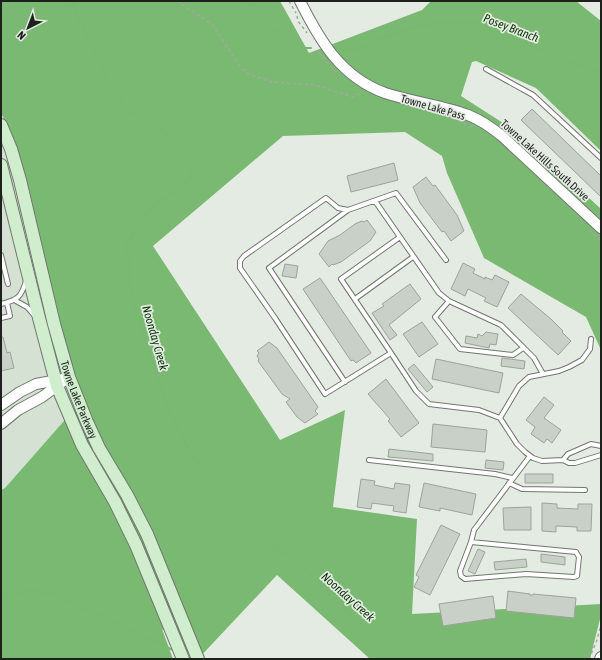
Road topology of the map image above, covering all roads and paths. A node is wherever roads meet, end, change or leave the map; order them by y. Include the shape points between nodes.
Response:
1 (177, 1) edge
2 (289, 1) edge
3 (300, 1) edge
4 (310, 38) dead end
5 (319, 52) dead end
6 (486, 69) dead end
7 (342, 77) dead end
8 (356, 88) dead end
9 (458, 121) dead end
10 (1, 125) edge
11 (476, 128) dead end
12 (601, 158) edge
13 (1, 165) edge
14 (375, 201) junction
15 (348, 210) junction
16 (601, 228) edge
17 (588, 229) dead end
18 (400, 238) junction
19 (601, 241) edge
20 (1, 255) edge
21 (413, 257) junction
22 (446, 260) dead end
23 (28, 271) junction
24 (8, 284) dead end
25 (355, 299) junction
26 (16, 301) junction
27 (449, 302) junction
28 (7, 303) junction
29 (1, 304) edge
30 (1, 318) edge
31 (40, 322) junction
32 (591, 339) dead end
33 (523, 348) junction
34 (391, 353) junction
35 (543, 374) junction
36 (69, 378) junction
37 (345, 382) junction
38 (56, 383) junction
39 (1, 406) edge
40 (500, 418) junction
41 (1, 424) edge
42 (601, 446) edge
43 (601, 455) edge
44 (530, 456) junction
45 (369, 460) dead end
46 (563, 460) junction
47 (512, 478) junction
48 (509, 483) junction
49 (586, 490) dead end
50 (471, 542) junction
51 (601, 625) edge
52 (183, 659) edge
53 (198, 659) edge
54 (589, 659) edge

1 - 8 path via 212,24 241,68 249,74 272,82 315,86 353,97 362,92
2 - 4 path via 298,16 298,21
3 - 16 street, Towne Lake Hills South Drive via 326,48 357,78 386,93 452,110 486,124
5 - 7 path
6 - 12 lane via 533,95
9 - 11 path, Towne Lake Pass
10 - 36 main road, Towne Lake Parkway via 20,180
13 - 23 main road, Towne Lake Parkway
14 - 15 lane
14 - 18 lane
14 - 22 lane via 396,193
15 - 37 lane via 269,268
15 - 37 lane via 338,208 326,198 240,260 240,268 325,394
17 - 19 path
18 - 21 lane
18 - 25 lane via 341,279
20 - 24 lane
21 - 25 lane
21 - 27 lane via 438,293
23 - 26 lane
23 - 31 main road, Towne Lake Parkway
25 - 34 lane
26 - 28 lane
26 - 31 lane via 27,307
27 - 33 lane via 501,325
27 - 33 lane via 435,317 460,349 513,355
28 - 29 lane
28 - 30 lane via 10,316
31 - 38 main road, Towne Lake Parkway
32 - 35 lane via 590,349 582,360 569,367
33 - 35 lane via 534,358
34 - 37 lane
34 - 40 lane via 416,391 428,404 479,410
35 - 40 lane via 529,377 519,386
36 - 38 street
36 - 53 main road, Towne Lake Parkway via 99,448 145,529
38 - 39 street via 36,384
38 - 41 street via 42,397 18,410
38 - 52 main road, Towne Lake Parkway via 72,425 126,523
40 - 44 lane via 517,444
42 - 46 lane via 591,444 568,454
43 - 46 lane via 575,463
44 - 46 lane via 542,461
44 - 47 lane
45 - 47 lane
47 - 48 lane
48 - 49 lane via 522,489
48 - 50 lane via 481,518
50 - 50 lane via 460,572 465,579 526,574 574,577 578,573 580,557 576,552
51 - 54 path

